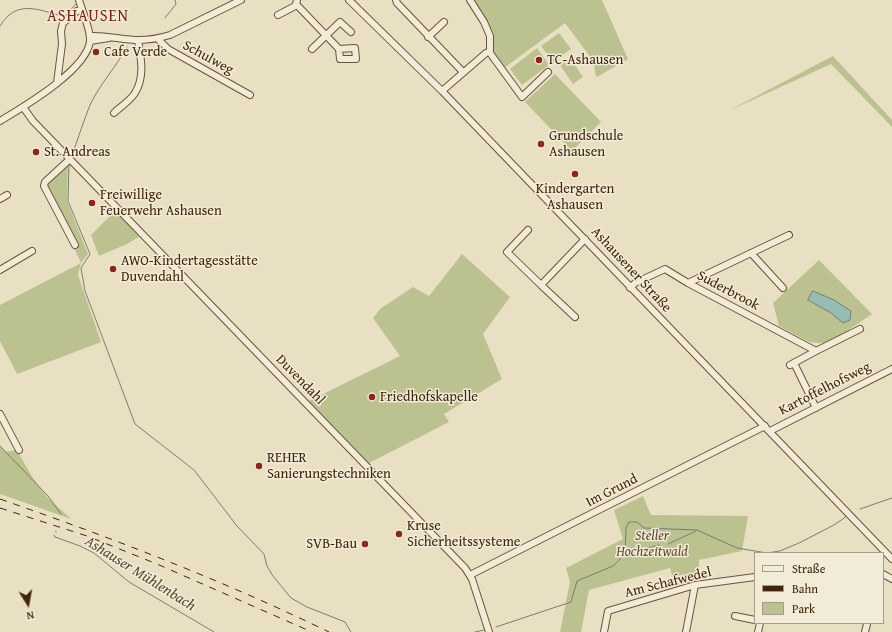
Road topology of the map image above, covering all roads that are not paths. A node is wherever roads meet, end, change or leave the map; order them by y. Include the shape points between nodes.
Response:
1 (79, 0) edge
2 (241, 0) edge
3 (349, 0) edge
4 (390, 0) edge
5 (470, 0) edge
6 (397, 1) edge
7 (297, 3) edge
8 (82, 10) junction
9 (278, 15) dead end
10 (444, 22) dead end
11 (352, 32) dead end
12 (326, 36) junction
13 (428, 37) junction
14 (90, 39) junction
15 (158, 39) junction
16 (138, 40) junction
17 (312, 49) dead end
18 (339, 49) dead end
19 (486, 53) dead end
20 (463, 72) junction
21 (548, 72) dead end
22 (57, 83) junction
23 (442, 91) junction
24 (250, 95) dead end
25 (23, 107) junction
26 (114, 113) dead end
27 (0, 121) edge
28 (70, 159) junction
29 (7, 195) dead end
30 (0, 199) edge
31 (528, 230) dead end
32 (789, 235) dead end
33 (585, 239) junction
34 (75, 245) dead end
35 (32, 251) dead end
36 (751, 253) junction
37 (0, 270) edge
38 (688, 283) junction
39 (541, 285) junction
40 (630, 288) junction
41 (783, 288) dead end
42 (575, 317) dead end
43 (860, 329) dead end
44 (816, 351) junction
45 (892, 369) edge
46 (816, 408) junction
47 (0, 414) edge
48 (767, 429) junction
49 (19, 450) dead end
50 (880, 551) edge
51 (470, 575) junction
52 (754, 577) edge
53 (695, 585) junction
54 (735, 616) dead end
55 (754, 620) edge
56 (867, 624) dead end
57 (489, 632) edge
58 (604, 632) edge
59 (686, 632) edge
60 (865, 632) edge

1 - 8 street
2 - 15 street
3 - 23 street, Ashausener Straße
4 - 6 street
5 - 21 street via 490,36 490,53 522,97
6 - 13 street
7 - 9 street
7 - 12 street
8 - 14 street
8 - 22 street via 63,23
10 - 13 street
11 - 12 street via 340,22
12 - 17 street
12 - 18 street
13 - 20 street
14 - 16 street via 105,36
14 - 22 street via 83,58
15 - 16 street
15 - 24 street, Schulweg via 168,50
16 - 26 street via 142,75 135,93
19 - 20 street
20 - 23 street
22 - 25 street
23 - 33 street, Ashausener Straße
25 - 27 street
25 - 28 street, Duvendahl
28 - 34 street via 45,182 44,186
28 - 51 street, Duvendahl
29 - 30 street
31 - 39 street via 507,252
32 - 36 street
33 - 39 street
33 - 40 street, Ashausener Straße
35 - 37 street
36 - 38 street
36 - 41 street
38 - 40 street, Suderbrook via 665,269 635,283
38 - 44 street, Suderbrook
39 - 42 street
40 - 48 street, Ashausener Straße
43 - 44 street
44 - 46 street via 792,364
45 - 46 street, Kartoffelhofsweg
46 - 48 street, Kartoffelhofsweg
47 - 49 street
48 - 50 street, Ashausener Straße
48 - 51 street, Im Grund
51 - 57 street, Duvendahl
52 - 53 street, Am Schafwedel
53 - 58 street, Am Schafwedel via 608,611
53 - 59 street
54 - 55 street
56 - 60 street

